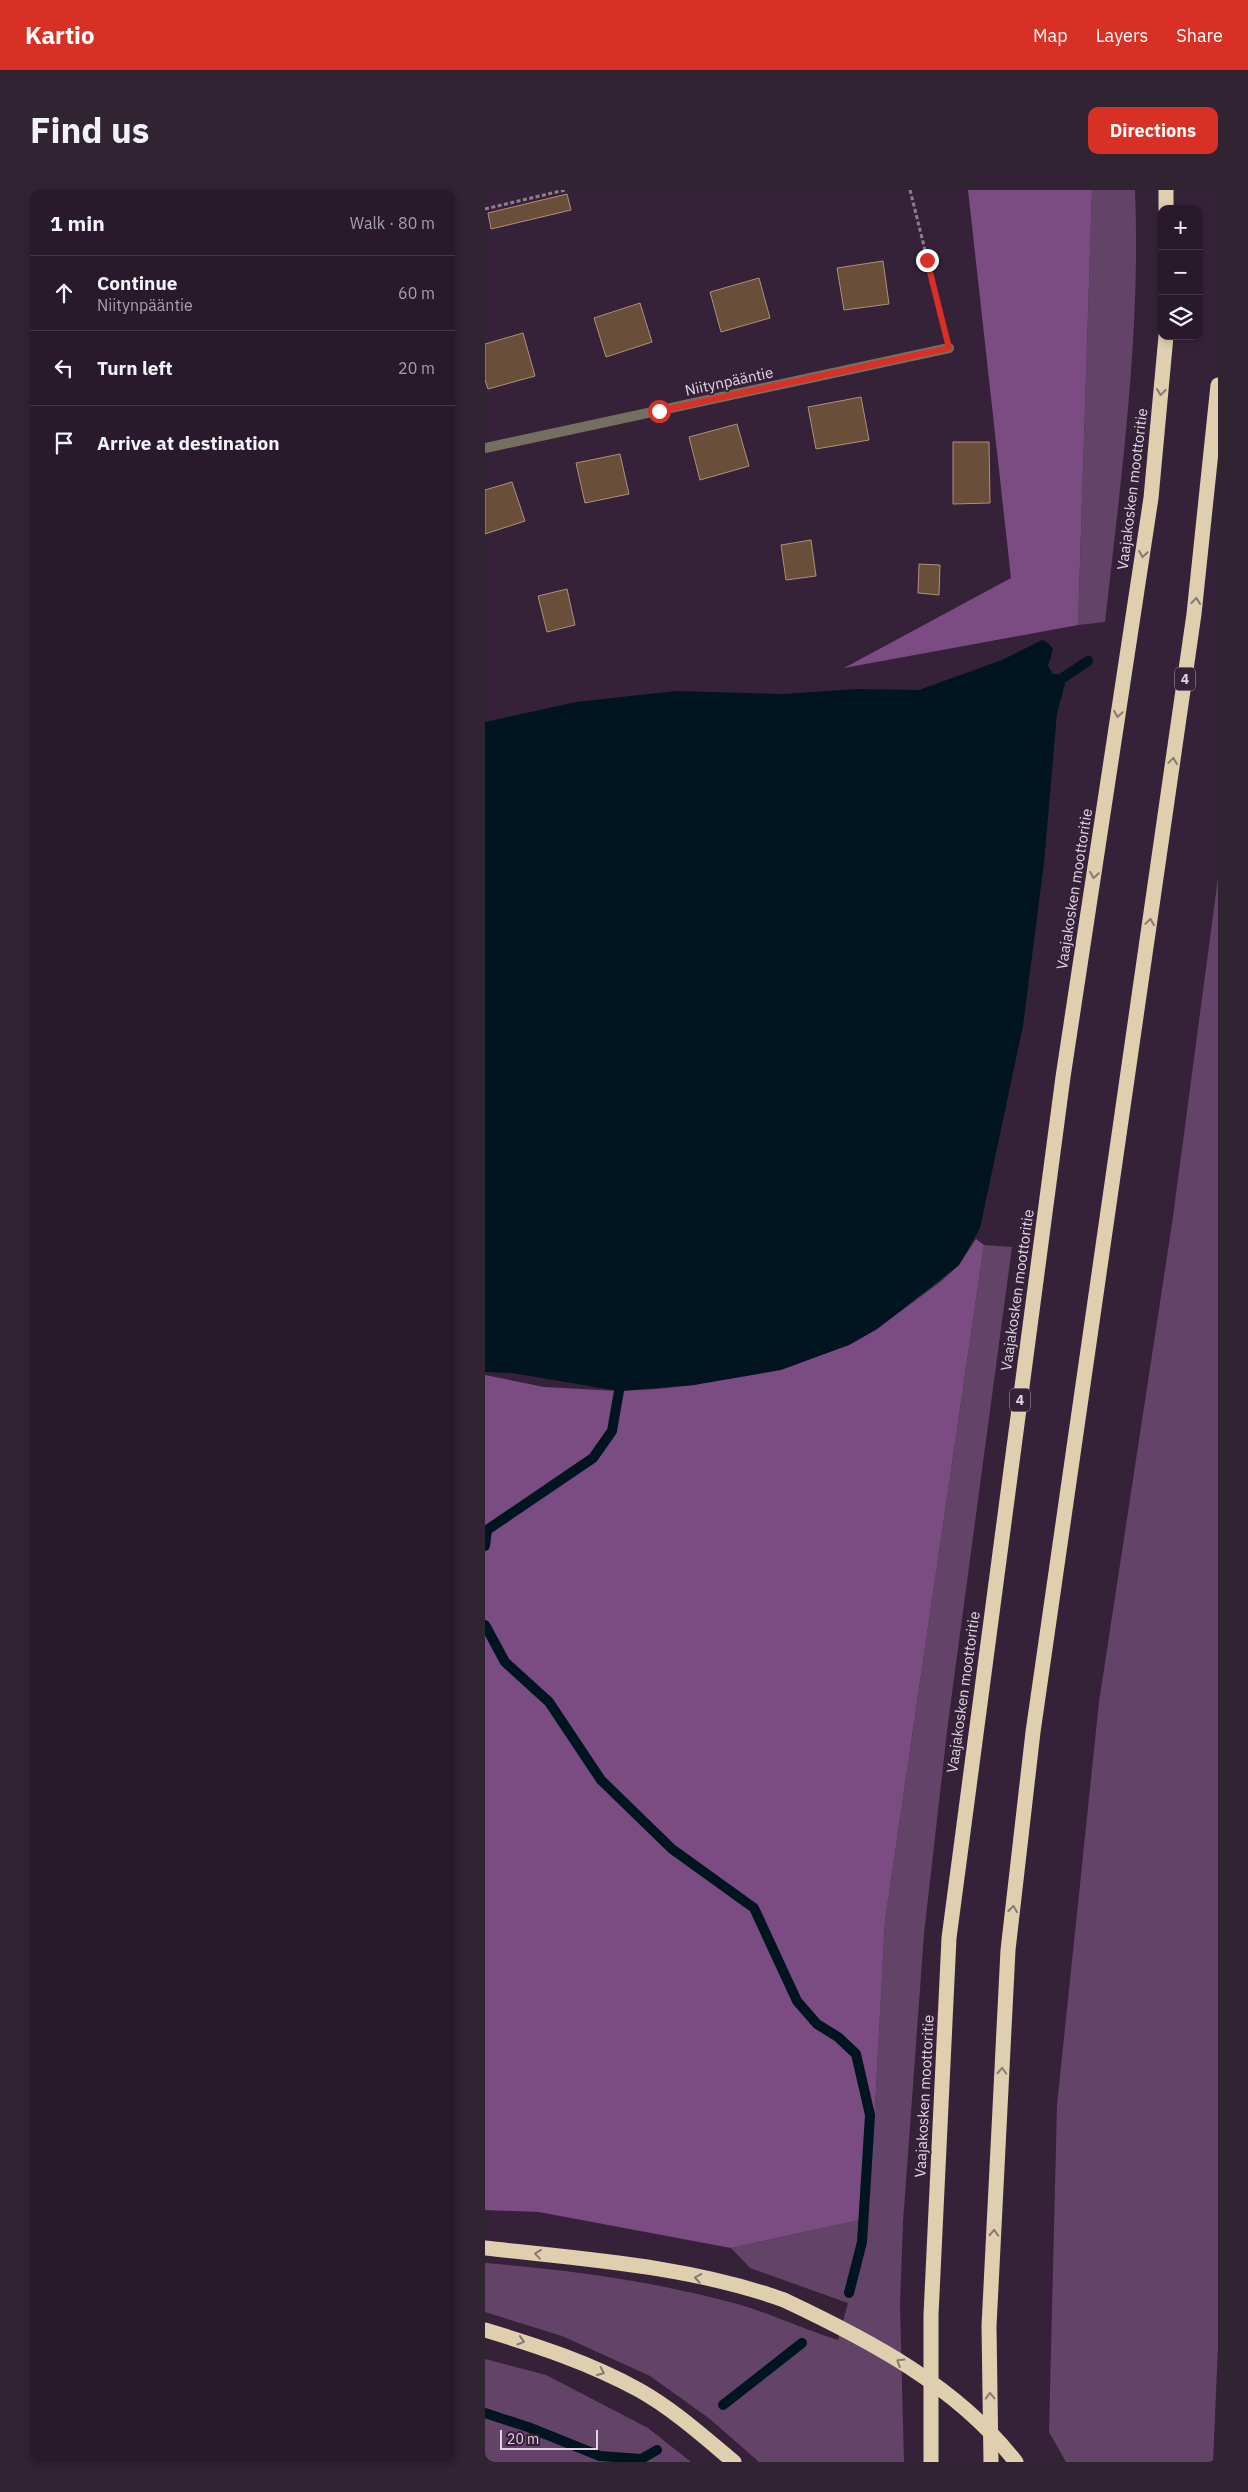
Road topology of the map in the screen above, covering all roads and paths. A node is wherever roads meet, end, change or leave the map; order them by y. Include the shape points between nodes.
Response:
1 (565, 190) edge
2 (910, 190) edge
3 (1166, 190) edge
4 (1166, 205) edge
5 (485, 209) edge
6 (1166, 340) edge
7 (949, 348) joint
8 (1218, 386) edge
9 (485, 448) edge
10 (485, 2248) edge
11 (485, 2330) edge
12 (734, 2462) edge
13 (931, 2462) edge
14 (991, 2462) edge
15 (1016, 2462) edge

1 - 5 path
2 - 7 path
3 - 4 highway
6 -> 13 highway, Vaajakosken moottoritie / 4 via 1151,498 1062,1086 949,1938 931,2314
7 - 9 street, Niitynpääntie
14 -> 8 highway, 4 via 989,2326 1008,1950 1033,1732 1194,614
15 -> 10 highway, bridge via 1004,2446 945,2391 855,2333 784,2300 746,2286 623,2264
11 -> 12 highway via 557,2352 640,2390 703,2435

